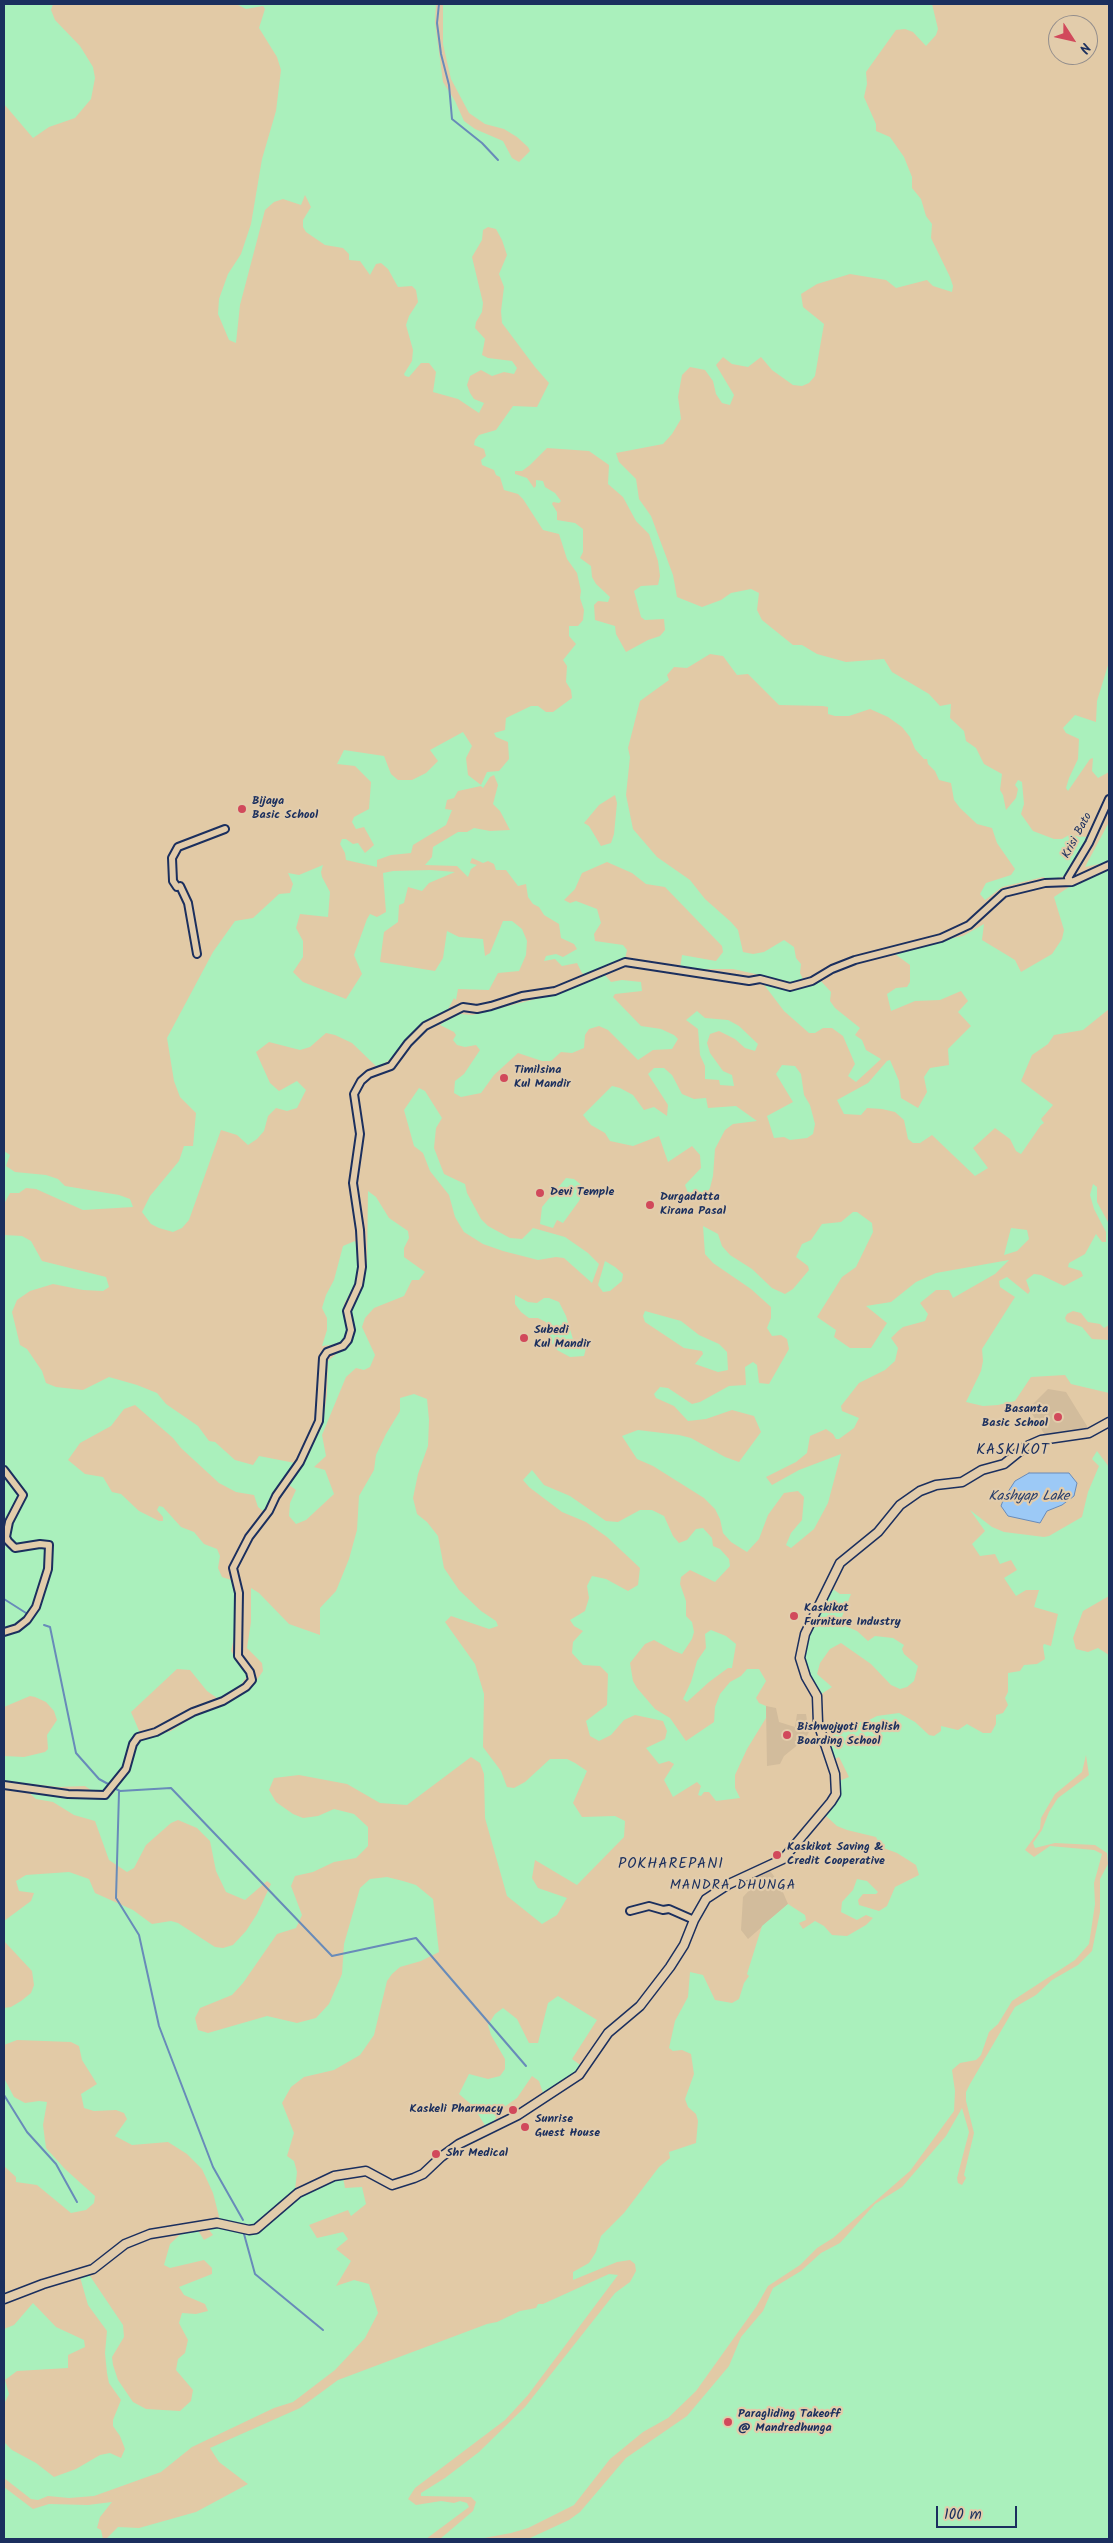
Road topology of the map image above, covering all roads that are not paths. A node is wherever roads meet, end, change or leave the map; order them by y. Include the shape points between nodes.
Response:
1 (1109, 800) edge
2 (225, 829) dead end
3 (1109, 865) edge
4 (1072, 882) junction
5 (197, 954) dead end
6 (1109, 1422) edge
7 (4, 1470) edge
8 (4, 1632) edge
9 (4, 1784) edge
10 (630, 1911) dead end
11 (694, 1920) junction
12 (4, 2299) edge

1 - 4 street, Krisi Bato via 1068,878
2 - 5 street via 178,847 172,858 173,881 177,887 180,886 188,903
3 - 4 street
4 - 9 street via 1045,883 1004,893 969,925 941,938 855,960 812,981 790,987 760,979 749,982 625,962 555,990 477,1009 463,1007 425,1026 391,1066 369,1074 354,1094 360,1134 353,1183 362,1267 359,1285 347,1311 351,1330 343,1346 327,1352 323,1358 319,1421 300,1462 276,1496 270,1511 248,1537 233,1568 239,1593 238,1656 252,1675 249,1683 223,1701 138,1737 126,1768 105,1794 68,1794
6 - 11 street via 1090,1433 1041,1440 1025,1447 1004,1464 982,1470 962,1482 936,1485 920,1491 900,1505 878,1532 840,1563 805,1634 800,1658 817,1696 818,1723 835,1774 836,1794 783,1859 714,1892
7 - 8 street via 23,1495 9,1522 8,1541 15,1548 48,1545 48,1569 36,1608 17,1628
10 - 11 street via 649,1906 668,1909
11 - 12 street via 670,1967 640,2006 608,2032 579,2075 518,2115 459,2144 423,2174 392,2184 366,2171 334,2176 298,2193 256,2229 217,2223 150,2234 125,2244 93,2269

